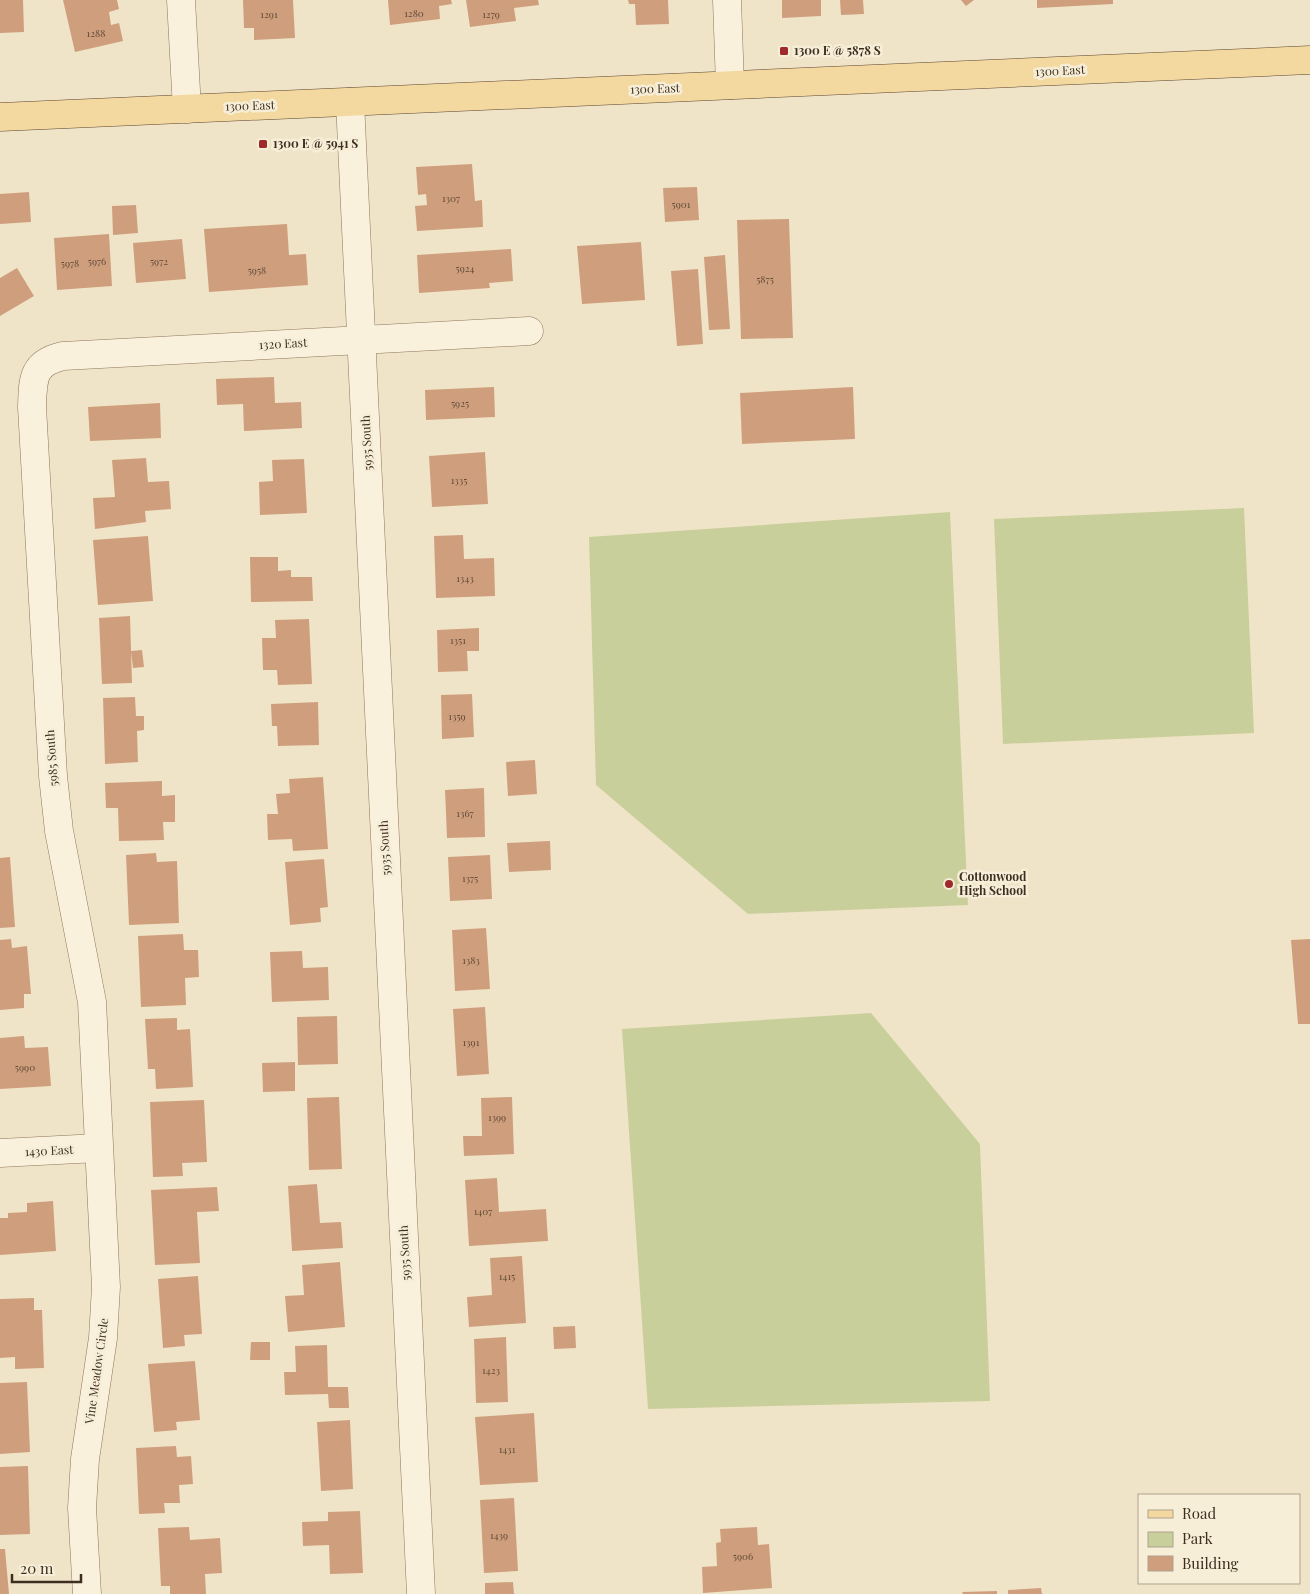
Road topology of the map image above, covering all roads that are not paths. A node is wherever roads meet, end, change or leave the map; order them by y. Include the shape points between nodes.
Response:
1 (181, 0) edge
2 (727, 0) edge
3 (1310, 60) edge
4 (730, 85) junction
5 (350, 102) junction
6 (187, 109) junction
7 (0, 117) edge
8 (529, 330) dead end
9 (362, 340) junction
10 (39, 366) joint
11 (98, 1148) junction
12 (0, 1154) edge
13 (87, 1594) edge
14 (422, 1594) edge

1 - 6 street
2 - 4 street
3 - 4 main road, 1300 East
4 - 5 main road, 1300 East
5 - 6 main road, 1300 East
5 - 9 street, 5935 South
6 - 7 main road, 1300 East
8 - 9 street, 1320 East
9 - 10 street, 1320 East via 84,354 51,359
9 - 14 street, 5935 South
10 - 11 street, 5985 South via 32,384 32,407 53,776 59,830 92,1002
11 - 12 street, 1430 East
11 - 13 street, Vine Meadow Circle via 106,1288 103,1338 85,1459 82,1508

